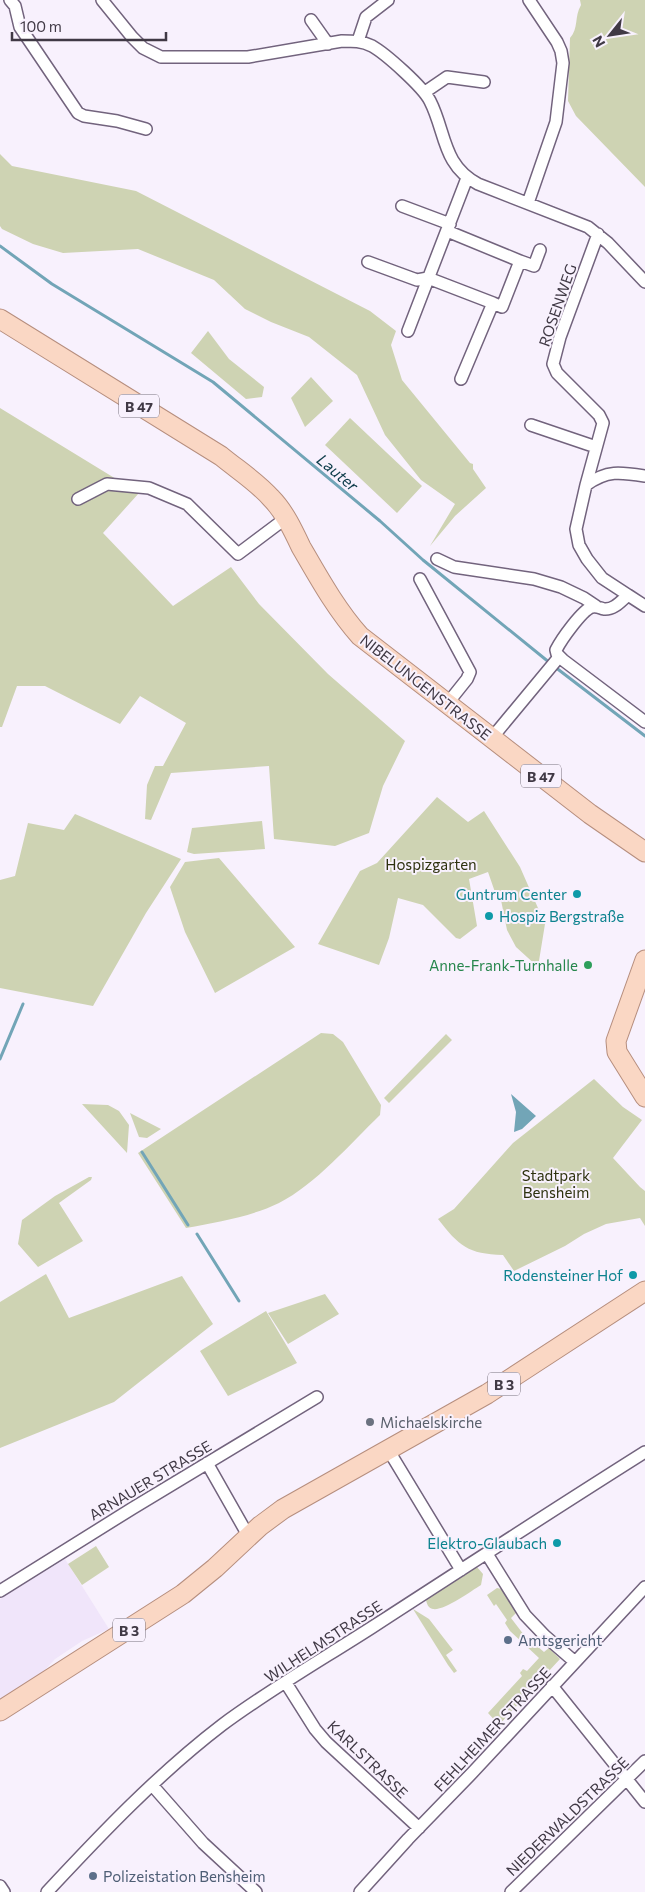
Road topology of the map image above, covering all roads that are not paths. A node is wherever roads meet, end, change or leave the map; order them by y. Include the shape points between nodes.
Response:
1 (102, 0) edge
2 (388, 0) edge
3 (529, 0) edge
4 (13, 1) edge
5 (311, 20) dead end
6 (358, 41) junction
7 (328, 44) junction
8 (484, 82) dead end
9 (425, 92) junction
10 (146, 129) dead end
11 (467, 178) junction
12 (528, 203) junction
13 (402, 206) dead end
14 (449, 228) junction
15 (598, 234) junction
16 (540, 250) dead end
17 (520, 261) junction
18 (368, 262) dead end
19 (428, 278) junction
20 (645, 282) edge
21 (493, 303) junction
22 (0, 319) edge
23 (408, 331) dead end
24 (461, 379) dead end
25 (531, 425) dead end
26 (596, 447) junction
27 (645, 476) edge
28 (586, 485) junction
29 (78, 499) dead end
30 (286, 518) junction
31 (437, 559) dead end
32 (420, 579) dead end
33 (624, 593) junction
34 (596, 606) junction
35 (645, 606) edge
36 (555, 662) junction
37 (447, 704) junction
38 (645, 722) edge
39 (491, 739) junction
40 (645, 852) edge
41 (645, 960) edge
42 (645, 1097) edge
43 (645, 1291) edge
44 (317, 1397) dead end
45 (389, 1451) junction
46 (645, 1452) edge
47 (207, 1463) junction
48 (249, 1537) junction
49 (486, 1554) junction
50 (461, 1570) junction
51 (645, 1587) edge
52 (0, 1591) edge
53 (575, 1662) junction
54 (286, 1683) junction
55 (552, 1686) junction
56 (0, 1711) edge
57 (645, 1762) edge
58 (626, 1779) junction
59 (152, 1785) junction
60 (645, 1802) edge
61 (419, 1828) junction
62 (0, 1886) edge
63 (4, 1892) edge
64 (47, 1892) edge
65 (256, 1892) edge
66 (360, 1892) edge
67 (511, 1892) edge

1 - 7 street via 143,48 161,57 248,57
2 - 6 street via 366,17
3 - 12 street via 557,42 563,63 554,130
4 - 10 street via 20,27 78,113
5 - 7 street
6 - 7 street
6 - 9 street via 382,53
8 - 9 street via 447,77
9 - 11 street via 450,158
11 - 12 street
11 - 14 street
12 - 15 street
13 - 14 street
14 - 17 street
14 - 19 street
15 - 20 street
15 - 26 street, ROSENWEG via 560,336 553,364 557,373 599,415 603,423
16 - 17 street via 534,266
17 - 21 street via 502,307
18 - 19 street via 417,280
19 - 21 street
19 - 23 street
21 - 24 street
22 - 30 main road, NIBELUNGENSTRASSE / B 47 via 221,456 272,499
25 - 26 street
26 - 28 street, ROSENWEG
27 - 28 street via 614,473
28 - 33 street, ROSENWEG via 576,529 579,545 602,578
29 - 30 street via 107,484 149,488 187,504 238,554
30 - 37 main road, NIBELUNGENSTRASSE / B 47 via 344,618 374,649
31 - 34 street via 454,567 534,579 561,587
32 - 37 street via 469,667 467,679
33 - 34 street via 613,608
33 - 35 street, ROSENWEG
34 - 36 street via 587,609 561,642
36 - 38 street
36 - 39 street
37 - 39 main road, NIBELUNGENSTRASSE / B 47
39 - 40 main road, NIBELUNGENSTRASSE / B 47
41 - 42 main road via 616,1041 617,1052
43 - 45 main road, B 3 via 487,1394
44 - 47 street, ARNAUER STRASSE
45 - 48 main road, B 3 via 283,1509
45 - 50 street
46 - 49 street, WILHELMSTRASSE
47 - 48 street
47 - 52 street, ARNAUER STRASSE
48 - 56 main road, B 3 via 183,1594
49 - 50 street, WILHELMSTRASSE
49 - 53 street via 525,1615
50 - 54 street, WILHELMSTRASSE
51 - 53 street, FEHLHEIMER STRASSE
53 - 55 street, FEHLHEIMER STRASSE
54 - 59 street, WILHELMSTRASSE via 223,1725
54 - 61 street, KARLSTRASSE via 326,1742
55 - 58 street
55 - 61 street, FEHLHEIMER STRASSE
57 - 58 street, NIEDERWALDSTRASSE
58 - 60 street
58 - 67 street, NIEDERWALDSTRASSE
59 - 64 street, WILHELMSTRASSE
59 - 65 street via 203,1843
61 - 66 street, FEHLHEIMER STRASSE
62 - 63 street

